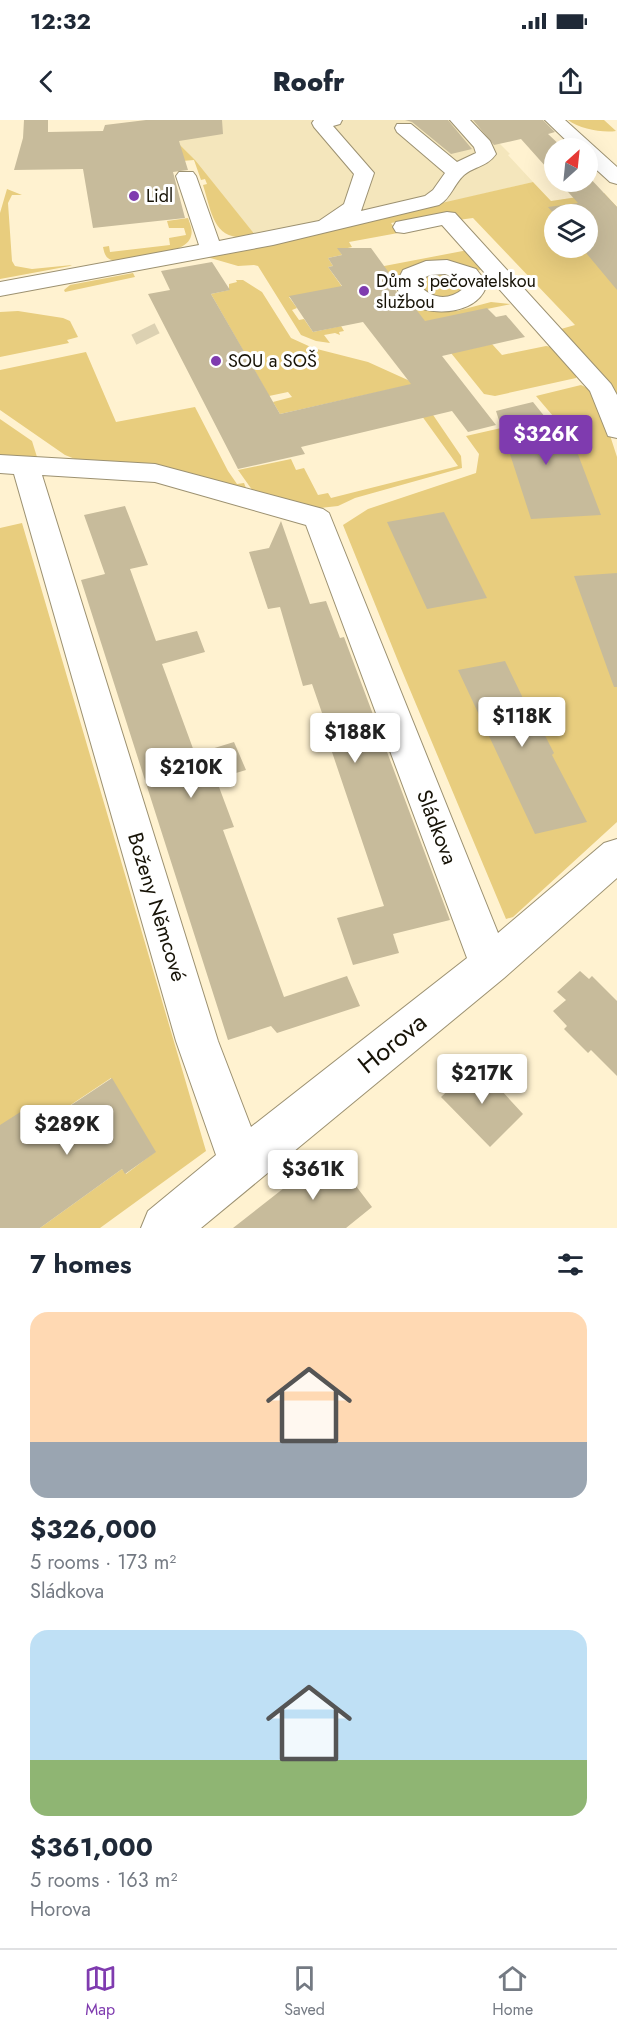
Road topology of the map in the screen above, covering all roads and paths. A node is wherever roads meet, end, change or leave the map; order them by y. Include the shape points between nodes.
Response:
1 (333, 120) edge
2 (459, 120) edge
3 (554, 120) edge
4 (404, 128) dead end
5 (573, 138) edge
6 (598, 161) edge
7 (456, 172) junction
8 (186, 176) dead end
9 (617, 178) edge
10 (327, 225) junction
11 (399, 228) dead end
12 (212, 249) junction
13 (499, 273) junction
14 (473, 278) dead end
15 (0, 289) edge
16 (617, 429) edge
17 (12, 465) edge
18 (617, 855) edge
19 (490, 965) junction
20 (242, 1163) junction
21 (165, 1228) edge

1 - 10 street via 321,123 364,173 353,207
2 - 7 street via 483,145 486,154 481,162
3 - 5 street
4 - 7 street
6 - 9 street
7 - 10 street via 432,201
8 - 12 street
10 - 12 street
11 - 13 street via 447,218
12 - 15 street
13 - 14 street
13 - 16 street via 602,388
17 - 19 street, Sládkova via 155,473 320,520
17 - 20 street, Boženy Němcové via 197,1041
18 - 19 street, Horova
19 - 20 street, Horova
20 - 21 street, Horova

